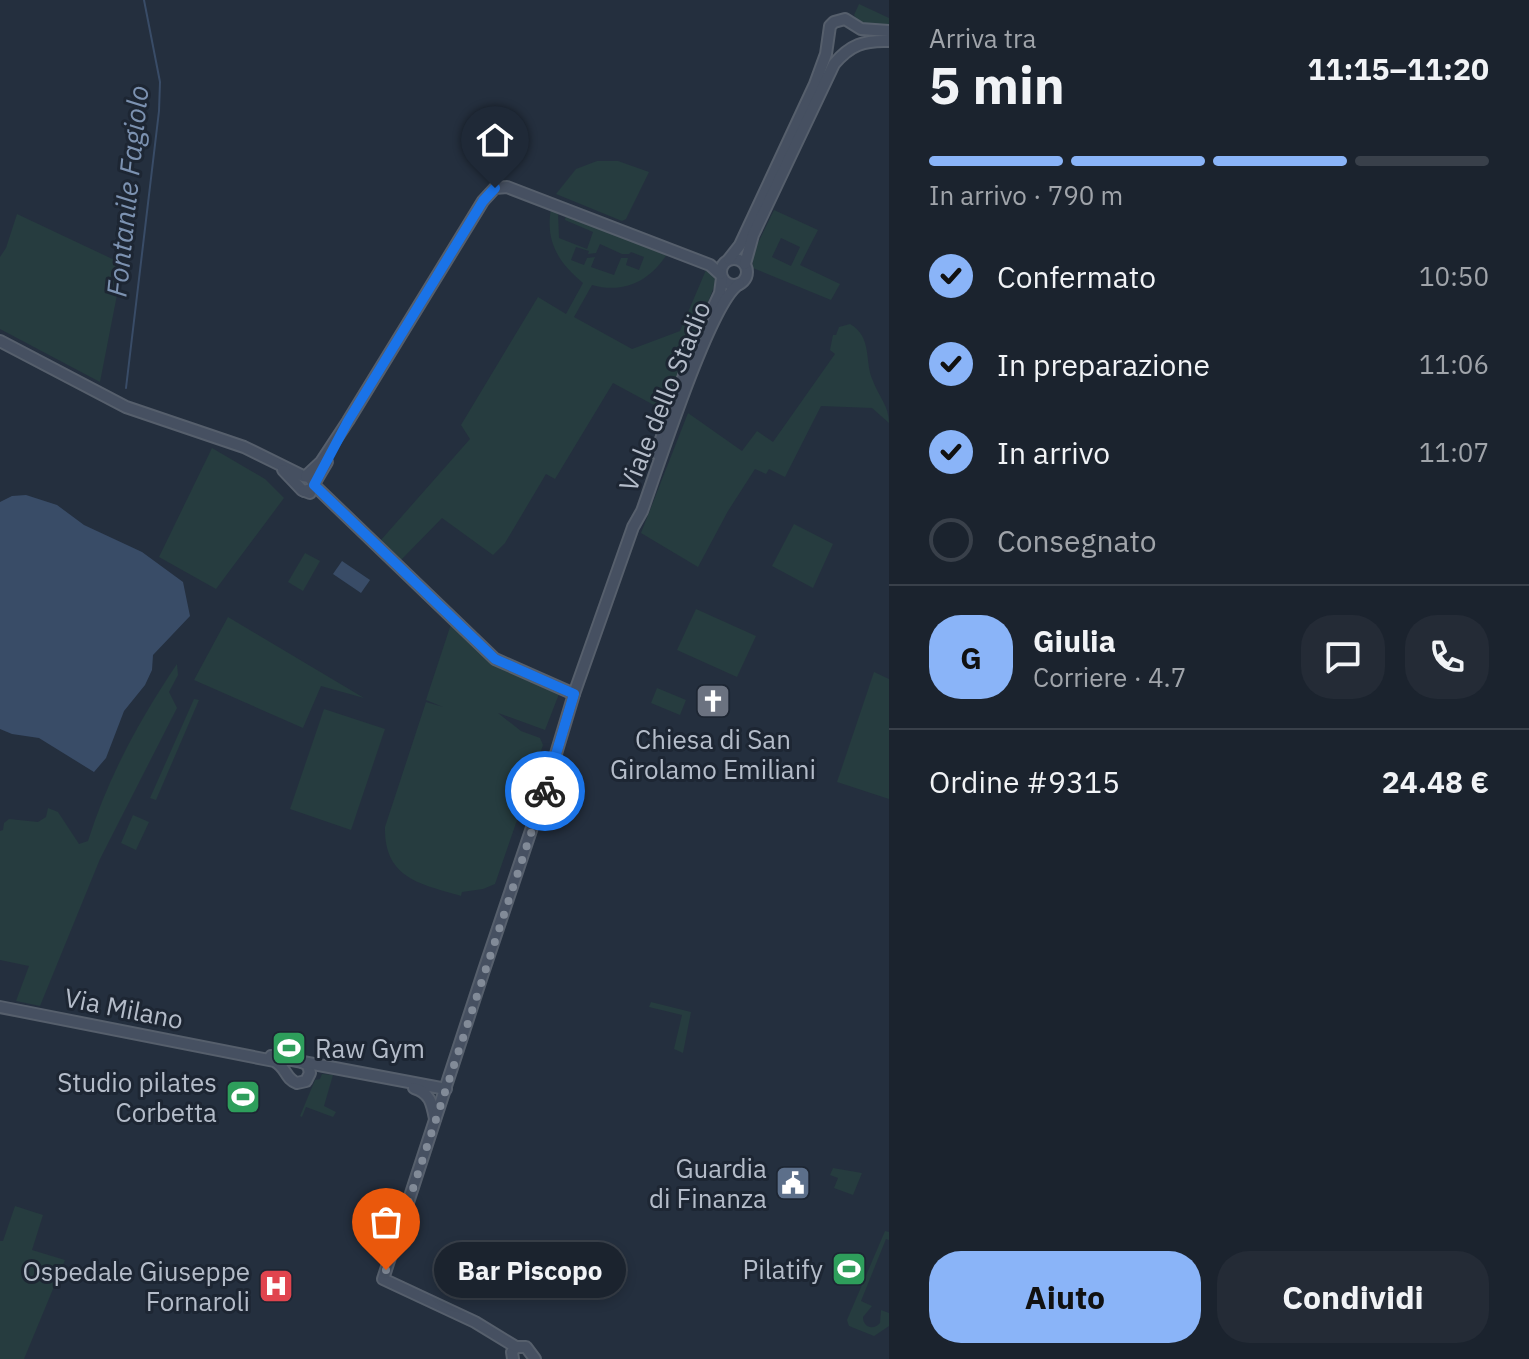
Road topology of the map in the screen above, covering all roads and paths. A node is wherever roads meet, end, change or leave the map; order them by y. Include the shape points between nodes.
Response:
1 (851, 22) junction
2 (889, 31) edge
3 (829, 37) junction
4 (889, 41) edge
5 (850, 47) junction
6 (532, 191) junction
7 (483, 201) junction
8 (563, 208) junction
9 (594, 214) junction
10 (633, 232) junction
11 (670, 246) junction
12 (727, 260) junction
13 (745, 264) junction
14 (721, 276) junction
15 (739, 284) junction
16 (0, 341) edge
17 (307, 483) junction
18 (633, 527) junction
19 (574, 694) junction
20 (0, 1007) edge
21 (239, 1053) junction
22 (300, 1061) junction
23 (346, 1072) junction
24 (287, 1073) junction
25 (308, 1078) junction
26 (395, 1080) junction
27 (446, 1089) junction
28 (435, 1120) junction
29 (514, 1353) edge
30 (532, 1358) edge

1 - 2 street via 861,29
1 - 3 street via 834,22
1 - 5 street via 857,34
3 - 5 street via 835,46
3 - 12 street, Viale dello Stadio via 815,84 740,245
4 - 5 street
5 - 13 street, Viale dello Stadio via 826,80 753,235
6 - 7 street via 500,182 490,186
6 - 8 street
6 - 9 street
7 - 8 street via 502,185
7 - 17 street
8 - 9 street
8 - 10 street
9 - 10 street
10 - 11 street
10 - 11 street
11 - 12 street
11 - 14 street
12 - 13 street
12 - 14 street, Viale dello Stadio
13 - 15 street, Viale dello Stadio via 747,275
14 - 15 street, Viale dello Stadio via 729,284
14 - 18 street, Viale dello Stadio via 718,298 686,370
15 - 18 street, Viale dello Stadio via 710,330
16 - 17 street via 126,407 214,436 273,461
17 - 19 street via 495,659
18 - 19 street, Viale dello Stadio
19 - 27 street, Viale dello Stadio
20 - 21 street, Via Milano
21 - 22 street, Via Milano
21 - 24 street, Via Milano via 276,1062
22 - 23 street, Via Milano
22 - 24 street via 291,1063
22 - 25 street via 309,1067
23 - 25 street, Via Milano via 320,1072
23 - 26 street, Via Milano
24 - 25 street via 296,1083
26 - 27 street, Via Milano
26 - 28 street, Via Milano via 423,1091
27 - 28 street, Viale dello Stadio
28 - 29 street, Viale dello Stadio via 383,1279 475,1322
29 - 30 street via 527,1348

